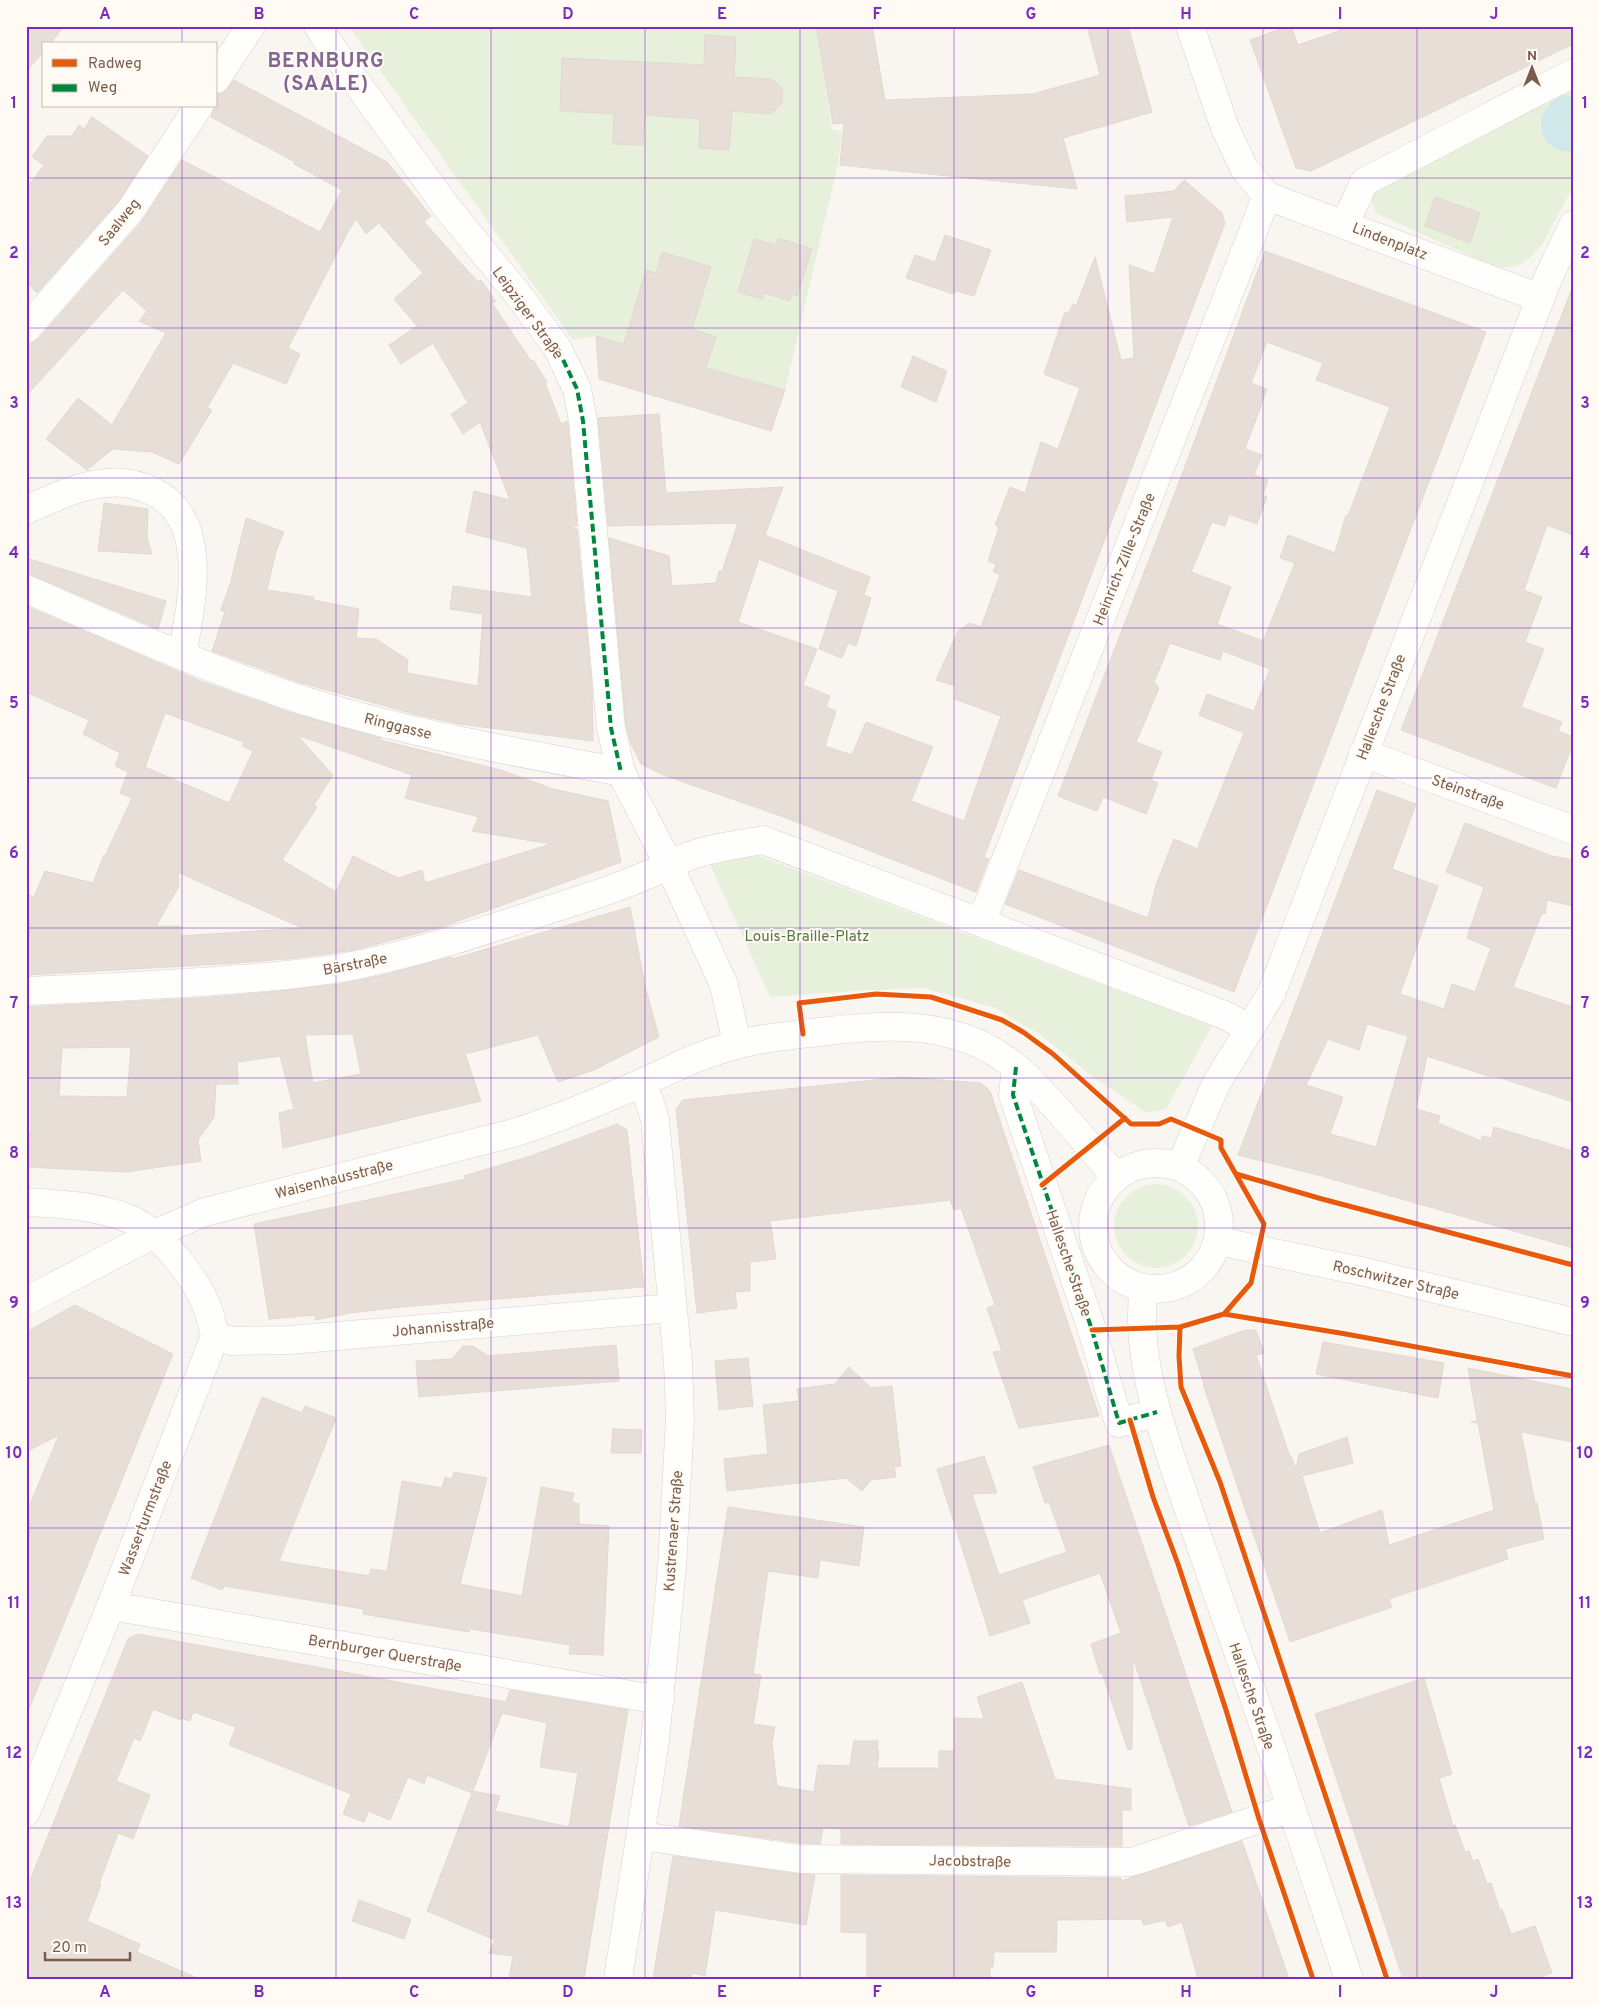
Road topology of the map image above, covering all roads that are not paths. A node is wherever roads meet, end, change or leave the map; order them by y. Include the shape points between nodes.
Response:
1 (251, 26) edge
2 (1190, 26) edge
3 (322, 33) edge
4 (1573, 73) edge
5 (218, 76) edge
6 (198, 108) edge
7 (1267, 196) junction
8 (1345, 224) junction
9 (1573, 225) edge
10 (1540, 298) junction
11 (26, 329) edge
12 (26, 510) edge
13 (26, 589) edge
14 (182, 656) junction
15 (1363, 754) junction
16 (621, 772) junction
17 (1573, 830) edge
18 (669, 865) junction
19 (981, 923) junction
20 (26, 990) edge
21 (1249, 1029) junction
22 (737, 1044) junction
23 (1016, 1067) junction
24 (641, 1083) junction
25 (1180, 1167) junction
26 (1116, 1177) junction
27 (26, 1202) edge
28 (154, 1234) junction
29 (1218, 1241) junction
30 (1144, 1288) junction
31 (26, 1301) edge
32 (672, 1308) junction
33 (1573, 1322) edge
34 (215, 1336) junction
35 (1157, 1412) junction
36 (111, 1606) junction
37 (660, 1700) junction
38 (1291, 1808) junction
39 (26, 1812) edge
40 (642, 1836) junction
41 (618, 1979) edge
42 (1350, 1979) edge

1 - 5 street
2 - 7 street via 1225,128 1244,168
3 - 16 street, Leipziger Straße via 448,209 558,349 577,389 583,421 611,728
4 - 8 street, Lindenplatz via 1364,182
6 - 11 street, Saalweg via 130,211
7 - 8 street
7 - 19 street, Heinrich-Zille-Straße
8 - 10 street, Lindenplatz
9 - 10 street
10 - 15 street, Hallesche Straße
12 - 14 street via 76,489 105,483 134,484 164,496 177,510 191,545 190,610
13 - 14 street, Ringgasse
14 - 16 street, Ringgasse via 293,697 396,727
15 - 17 street, Steinstraße
15 - 21 street, Hallesche Straße via 1271,994
16 - 18 street
18 - 19 street via 704,850 763,840
18 - 20 street, Bärstraße via 641,880 522,919 401,955 358,964 263,977
18 - 22 street via 724,985
19 - 21 street via 1227,1016
21 - 25 street, Hallesche Straße via 1216,1084
22 - 23 street via 870,1027 922,1027 969,1040
22 - 24 street
23 - 26 street
23 - 35 street, Hallesche Straße via 1013,1095 1120,1423
24 - 28 street, Waisenhausstraße via 551,1121 513,1133 205,1212
24 - 32 street, Kustrenaer Straße via 655,1120
25 - 26 street via 1146,1163
25 - 29 street via 1196,1176 1213,1197 1220,1223
26 - 30 street via 1096,1206 1095,1241 1113,1272
27 - 28 street via 105,1212 132,1220
28 - 31 street, Waisenhausstraße
28 - 34 street via 184,1267 198,1289 208,1308
29 - 30 street via 1205,1266 1190,1279 1163,1289
29 - 33 street, Roschwitzer Straße
30 - 35 street, Hallesche Straße via 1145,1354
32 - 34 street, Johannisstraße via 290,1340 232,1341
32 - 37 street, Kustrenaer Straße via 680,1419 672,1567
34 - 36 street, Wasserturmstraße
35 - 38 street, Hallesche Straße
36 - 37 street, Bernburger Querstraße
36 - 39 street, Wasserturmstraße
37 - 40 street, Kustrenaer Straße
38 - 40 street, Jacobstraße via 1130,1862 800,1859
38 - 42 street, Hallesche Straße
40 - 41 street, Kustrenaer Straße

